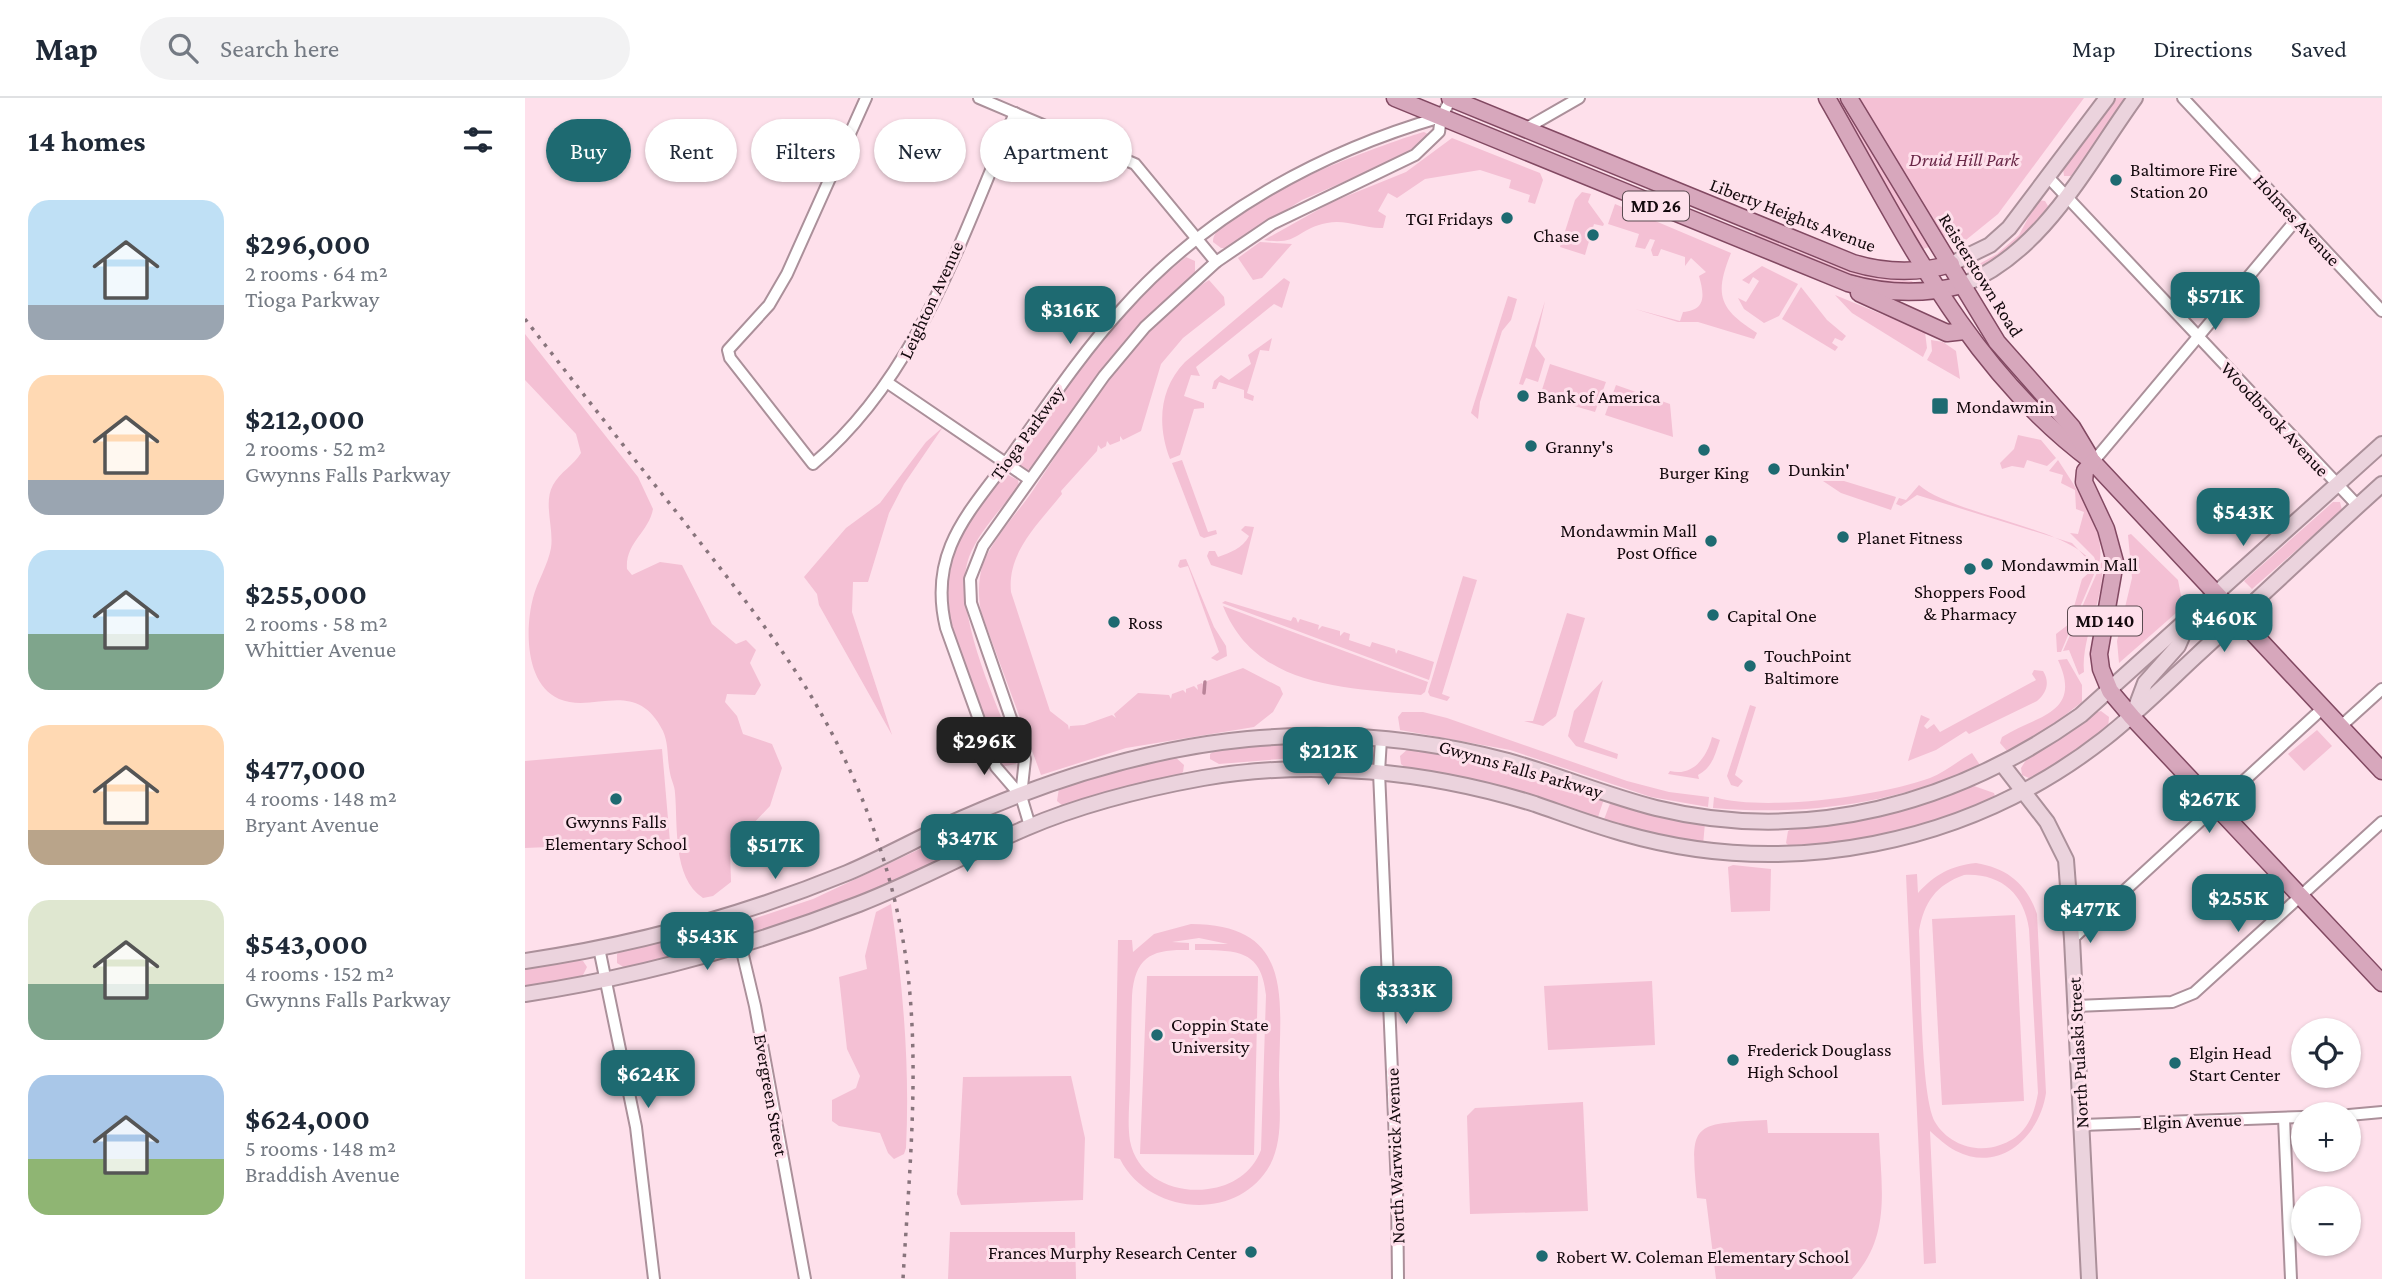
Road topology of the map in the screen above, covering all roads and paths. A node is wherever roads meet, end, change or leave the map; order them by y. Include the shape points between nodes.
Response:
1 (866, 98) edge
2 (979, 98) edge
3 (1395, 98) edge
4 (1451, 98) edge
5 (1579, 98) edge
6 (1827, 98) edge
7 (1849, 98) edge
8 (2106, 98) edge
9 (2135, 98) edge
10 (2183, 98) edge
11 (1015, 113) junction
12 (1441, 117) junction
13 (1525, 129) junction
14 (2049, 178) junction
15 (2064, 197) junction
16 (2296, 219) junction
17 (1197, 239) junction
18 (1216, 262) junction
19 (1951, 264) junction
20 (1926, 270) junction
21 (1812, 271) junction
22 (1962, 285) junction
23 (1938, 290) junction
24 (2382, 311) edge
25 (1965, 331) junction
26 (2198, 337) junction
27 (888, 383) junction
28 (2382, 444) edge
29 (2092, 462) junction
30 (1005, 464) junction
31 (1029, 479) junction
32 (2382, 484) edge
33 (2337, 485) junction
34 (2358, 506) junction
35 (2217, 595) junction
36 (2238, 617) junction
37 (2190, 618) junction
38 (2382, 689) edge
39 (2110, 691) junction
40 (2323, 708) junction
41 (2132, 717) junction
42 (2340, 727) junction
43 (1381, 739) junction
44 (2002, 764) junction
45 (2382, 771) edge
46 (1378, 772) junction
47 (2022, 792) junction
48 (1021, 796) junction
49 (2218, 806) junction
50 (2382, 822) edge
51 (1030, 827) junction
52 (2302, 897) junction
53 (733, 913) junction
54 (2072, 939) junction
55 (743, 944) junction
56 (599, 948) junction
57 (525, 961) edge
58 (606, 979) junction
59 (2382, 983) edge
60 (525, 994) edge
61 (2075, 1006) junction
62 (2382, 1112) edge
63 (2361, 1114) edge
64 (2284, 1118) junction
65 (2291, 1118) edge
66 (2082, 1125) junction
67 (653, 1279) edge
68 (805, 1279) edge
69 (1398, 1279) edge
70 (2089, 1279) edge
71 (2291, 1279) edge

1 - 27 street, Leighton Avenue via 787,274 769,305 727,350 813,464 849,431
2 - 11 street
3 - 12 main road, MD 26
4 - 12 street, Tioga Parkway
4 - 13 main road, Liberty Heights Avenue / MD 26
5 - 13 street
6 - 20 main road
7 - 19 main road, Reisterstown Road
8 - 14 main road, Liberty Heights Avenue
9 - 15 main road
10 - 16 street, Holmes Avenue
11 - 17 street via 1135,164
11 - 27 street, Leighton Avenue via 919,330
12 - 17 street, Tioga Parkway via 1288,178
12 - 18 street, Tioga Parkway via 1439,132 1415,155 1296,210
12 - 21 main road, MD 26
13 - 20 main road, Liberty Heights Avenue / MD 26 via 1853,263 1894,271
14 - 15 street, Woodbrook Avenue
14 - 19 main road, Liberty Heights Avenue via 2000,236
15 - 22 main road via 2014,257
15 - 26 street, Woodbrook Avenue
16 - 24 street, Holmes Avenue
16 - 26 street
17 - 18 street
17 - 30 street, Tioga Parkway via 1115,316
18 - 31 street, Tioga Parkway via 1145,327
19 - 20 main road, Liberty Heights Avenue / MD 26
19 - 22 main road, Reisterstown Road
20 - 23 main road
21 - 23 main road, MD 26 via 1880,291
21 - 25 main road via 1947,333
22 - 23 main road, MD 26
22 - 29 main road, Reisterstown Road via 1997,342 2072,427
23 - 25 main road
25 - 29 main road, Reisterstown Road via 1999,375 2063,440
26 - 29 street
26 - 33 street, Woodbrook Avenue
27 - 30 street
28 - 33 main road, Gwynns Falls Parkway
29 - 35 main road, Reisterstown Road
29 - 39 main road, MD 140 via 2084,482 2115,562 2099,654
30 - 31 street
30 - 48 street, Tioga Parkway via 956,531 940,592 946,628 996,766
31 - 48 street, Tioga Parkway via 983,546 970,579 974,618 1025,759
32 - 34 main road, Gwynns Falls Parkway
33 - 34 street, Woodbrook Avenue
33 - 35 main road, Gwynns Falls Parkway
34 - 36 main road, Gwynns Falls Parkway
35 - 36 main road, Reisterstown Road
35 - 37 main road, Gwynns Falls Parkway
36 - 40 main road, Reisterstown Road
36 - 41 main road, Gwynns Falls Parkway
37 - 39 main road, Gwynns Falls Parkway
37 - 41 main road via 2178,646 2145,683
38 - 42 street
39 - 41 main road, MD 140
39 - 44 main road, Gwynns Falls Parkway via 2038,746
40 - 42 main road, Reisterstown Road
40 - 49 street
41 - 47 main road, Gwynns Falls Parkway
41 - 49 main road, MD 140
42 - 45 main road, Reisterstown Road
43 - 44 main road, Gwynns Falls Parkway via 1482,755 1657,808 1738,820 1817,819 1883,810
43 - 46 street, North Warwick Avenue
43 - 48 main road, Gwynns Falls Parkway via 1283,737 1197,746 1120,763
44 - 47 main road, North Pulaski Street
46 - 47 main road, Gwynns Falls Parkway via 1479,789 1652,841 1722,853 1818,852 1893,842 1973,816
46 - 51 main road, Gwynns Falls Parkway via 1286,769 1203,778 1090,804
46 - 69 street, North Warwick Avenue via 1398,1187
47 - 54 main road, North Pulaski Street via 2061,847 2069,881
48 - 51 street, Tioga Parkway
48 - 53 main road, Gwynns Falls Parkway via 849,872
49 - 52 main road, MD 140
49 - 54 street
50 - 52 street
51 - 55 main road, Gwynns Falls Parkway via 862,904
52 - 59 main road, MD 140
52 - 61 street via 2186,998
53 - 55 street, Evergreen Street
53 - 56 main road, Gwynns Falls Parkway
54 - 61 main road, North Pulaski Street
55 - 58 main road, Gwynns Falls Parkway
55 - 68 street, Evergreen Street
56 - 57 main road, Gwynns Falls Parkway
56 - 58 street
58 - 60 main road, Gwynns Falls Parkway
58 - 67 street via 637,1138
61 - 66 main road, North Pulaski Street
62 - 63 street
64 - 65 street, Elgin Avenue
64 - 66 street, Elgin Avenue
64 - 71 street
66 - 70 main road, North Pulaski Street

